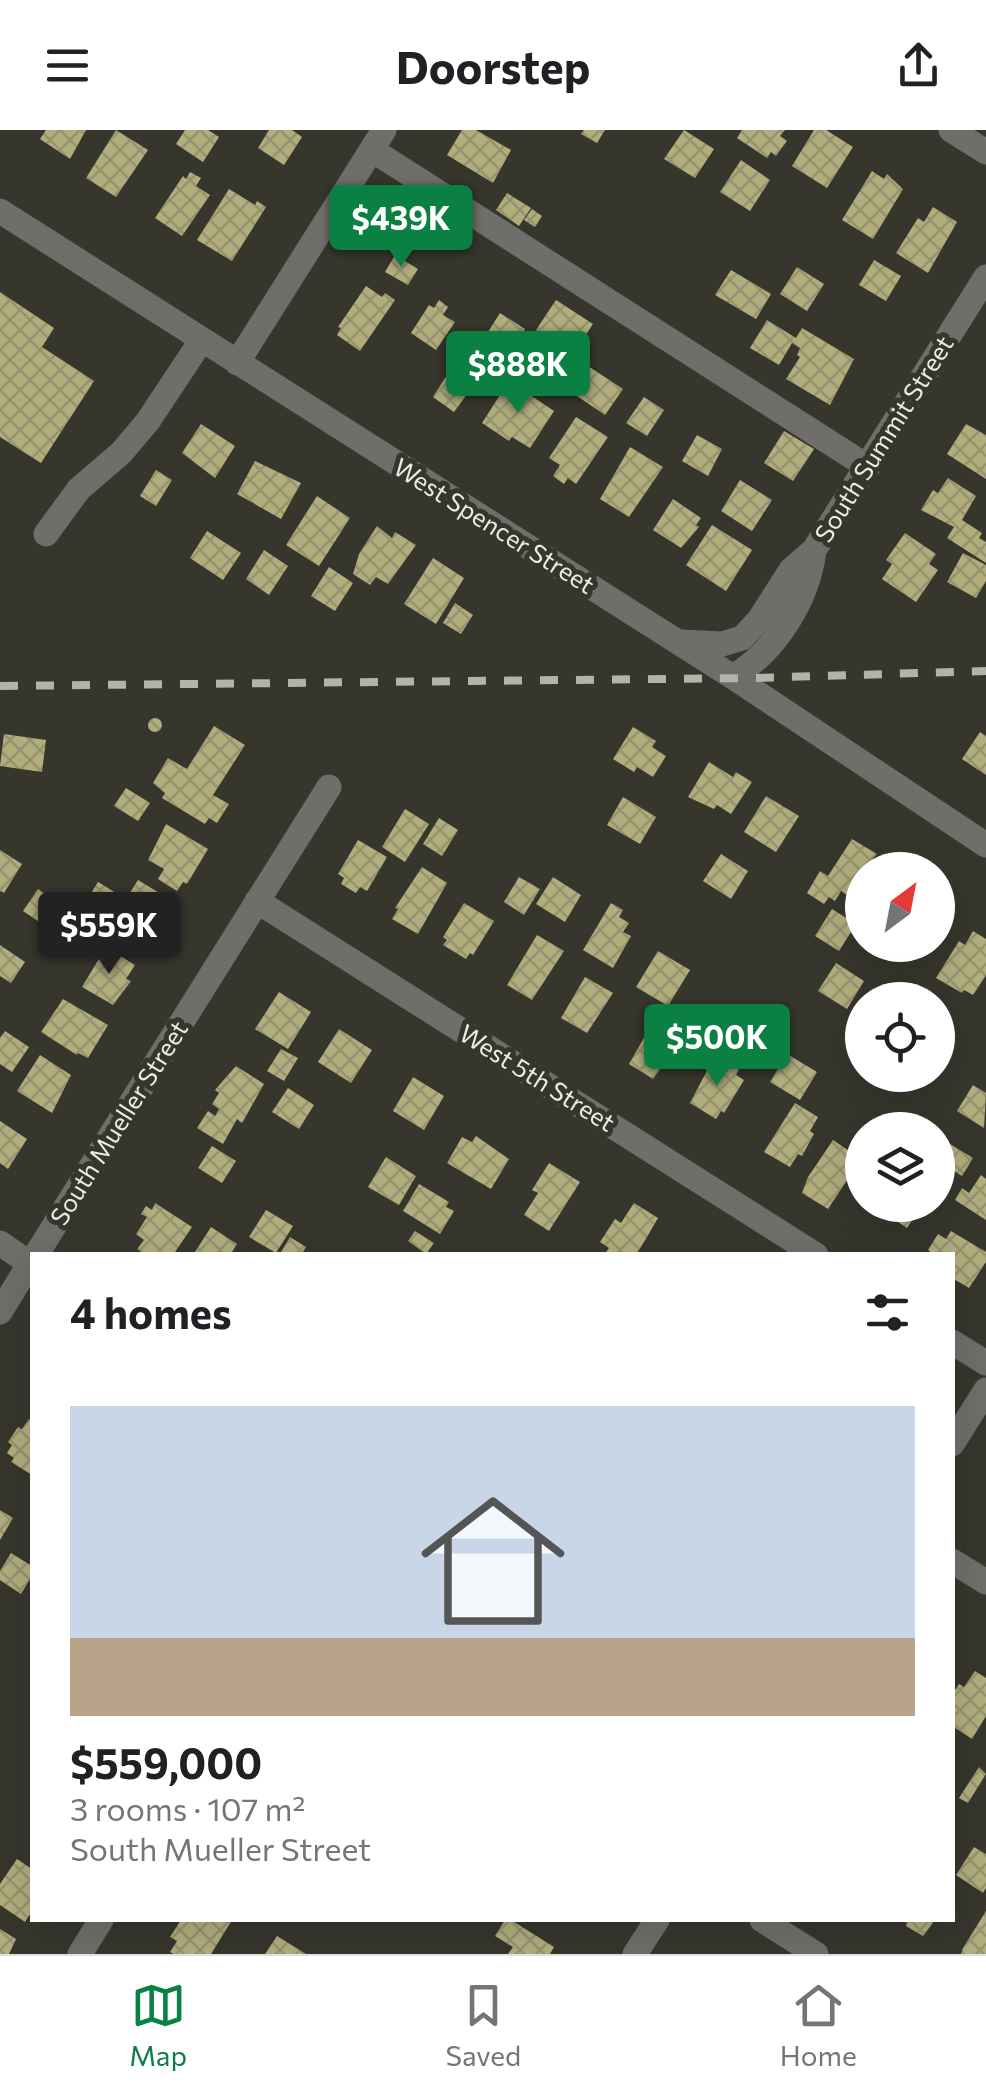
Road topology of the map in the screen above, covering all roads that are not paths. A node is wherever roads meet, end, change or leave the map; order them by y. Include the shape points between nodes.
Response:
1 (951, 130) edge
2 (378, 140) edge
3 (986, 152) edge
4 (0, 211) edge
5 (986, 277) edge
6 (201, 341) junction
7 (236, 363) junction
8 (868, 467) junction
9 (46, 534) dead end
10 (814, 550) junction
11 (676, 642) junction
12 (733, 678) junction
13 (329, 787) dead end
14 (986, 844) edge
15 (257, 901) junction
16 (0, 1243) edge
17 (39, 1252) edge
18 (811, 1252) edge
19 (30, 1259) edge
20 (30, 1266) edge
21 (0, 1312) edge
22 (955, 1344) edge
23 (986, 1364) edge
24 (986, 1390) edge
25 (955, 1439) edge
26 (955, 1563) edge
27 (986, 1582) edge
28 (101, 1922) edge
29 (656, 1922) edge
30 (765, 1922) edge
31 (80, 1954) edge
32 (636, 1954) edge
33 (816, 1954) edge

1 - 3 street
2 - 7 street
2 - 8 street
4 - 6 street, West Spencer Street
5 - 8 street, South Summit Street
6 - 7 street, West Spencer Street
6 - 9 street via 148,421
7 - 11 street, West Spencer Street
8 - 10 street, South Summit Street
10 - 11 street, South Summit Street via 791,570 742,638
10 - 12 street, South Summit Street via 811,579 776,639
11 - 12 street, West Spencer Street
12 - 14 street, West Spencer Street
13 - 15 street, South Mueller Street
15 - 17 street, South Mueller Street
15 - 18 street, West 5th Street
16 - 19 street
20 - 21 street, South Mueller Street
22 - 23 street
24 - 25 street
26 - 27 street
28 - 31 street
29 - 32 street
30 - 33 street

